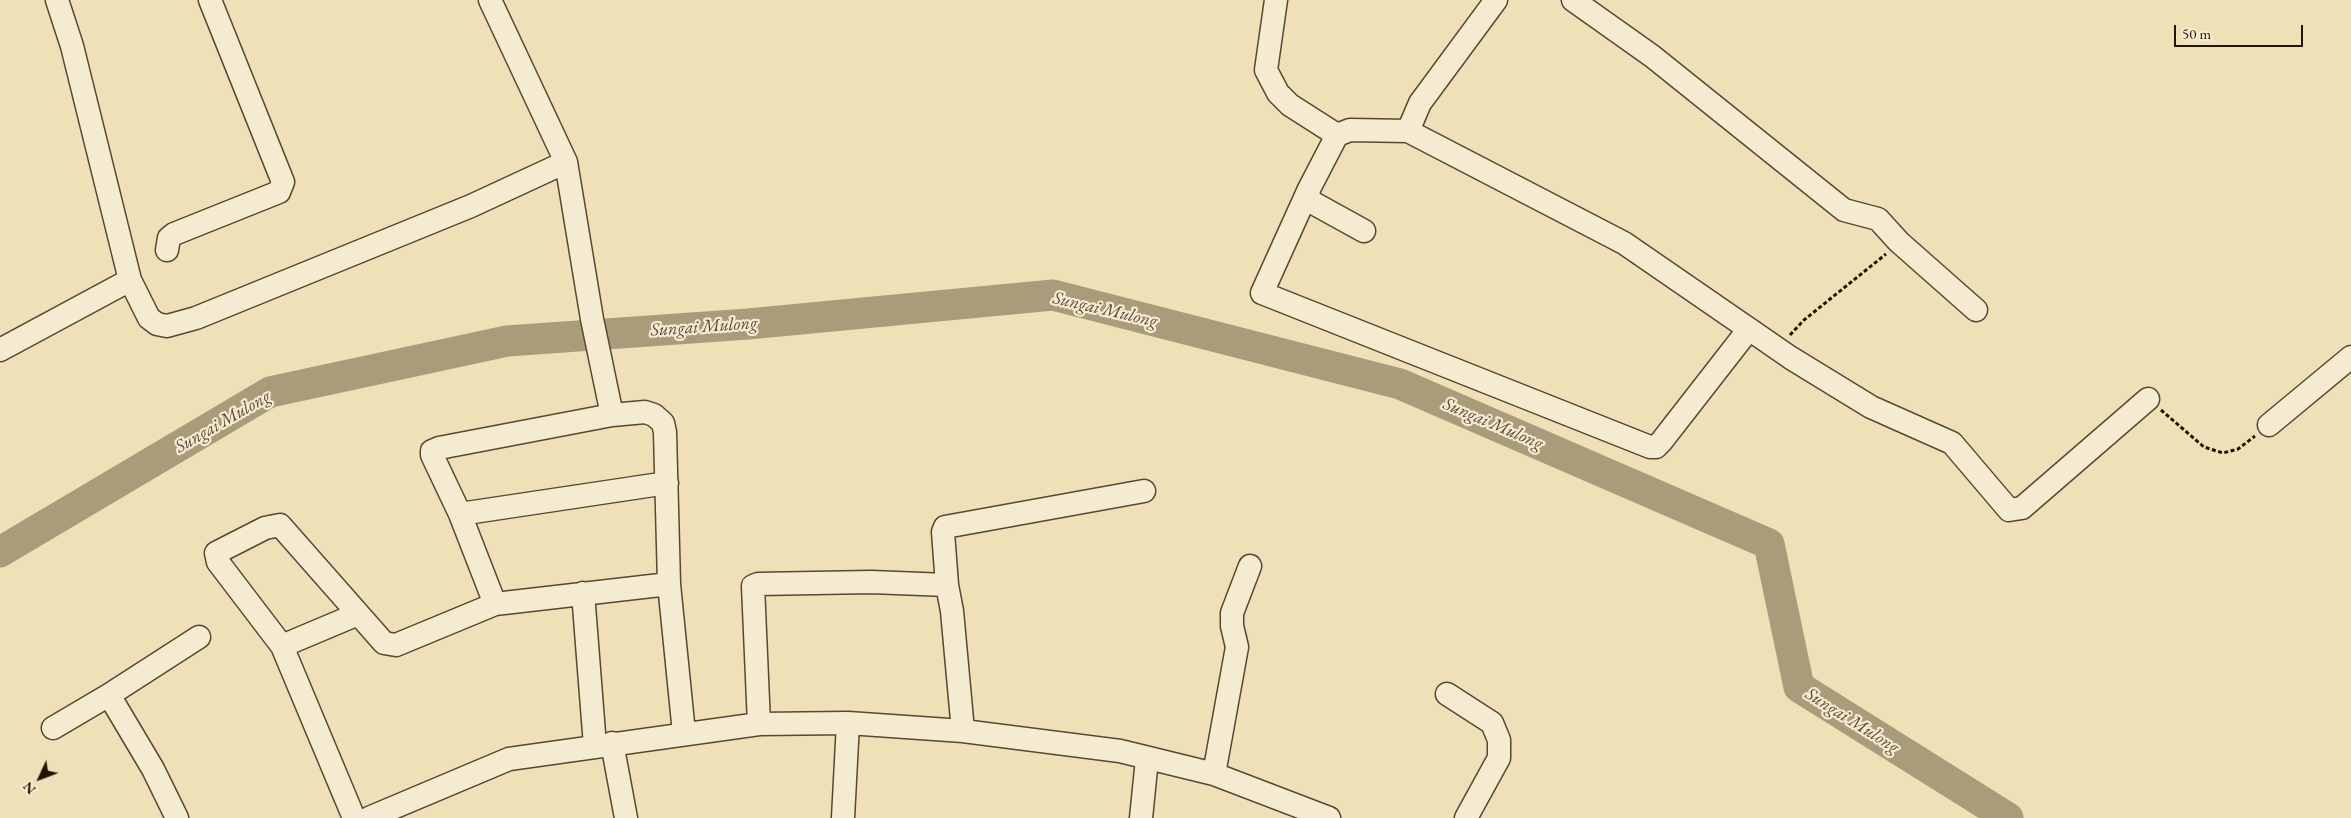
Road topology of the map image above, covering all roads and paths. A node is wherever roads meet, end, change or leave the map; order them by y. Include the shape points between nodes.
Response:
1 (57, 0) edge
2 (210, 0) edge
3 (490, 0) edge
4 (1276, 0) edge
5 (1496, 0) edge
6 (1573, 0) edge
7 (1408, 131) junction
8 (1337, 135) junction
9 (566, 162) junction
10 (1309, 189) junction
11 (1364, 231) dead end
12 (1899, 242) junction
13 (168, 250) dead end
14 (130, 280) junction
15 (1976, 310) dead end
16 (1749, 329) junction
17 (1778, 348) junction
18 (0, 350) edge
19 (2351, 357) edge
20 (2148, 399) joint
21 (610, 406) junction
22 (2269, 425) joint
23 (667, 482) junction
24 (1144, 491) dead end
25 (460, 514) junction
26 (1250, 566) dead end
27 (669, 584) junction
28 (947, 585) junction
29 (584, 593) junction
30 (495, 604) junction
31 (358, 614) junction
32 (199, 636) dead end
33 (282, 646) junction
34 (1447, 694) dead end
35 (109, 695) junction
36 (848, 723) junction
37 (759, 724) junction
38 (53, 728) dead end
39 (963, 731) junction
40 (684, 733) junction
41 (603, 744) junction
42 (1147, 759) junction
43 (1214, 774) junction
44 (178, 818) edge
45 (354, 818) edge
46 (370, 818) edge
47 (626, 818) edge
48 (843, 818) edge
49 (1141, 818) edge
50 (1328, 818) edge
51 (1466, 818) edge

1 - 14 street via 72,46
2 - 13 street via 283,182 279,192 174,234 169,238
3 - 9 street
4 - 8 street via 1266,70 1278,93 1290,105
5 - 7 street via 1420,103
6 - 12 street via 1652,56 1844,210 1878,219
7 - 8 street via 1350,130
7 - 16 street via 1624,243
8 - 10 street
9 - 14 street via 453,214 196,318 167,326 156,324 149,318
9 - 21 street
10 - 11 street via 1308,198 1315,204
10 - 16 street via 1262,293 1650,448 1661,442
12 - 15 street
12 - 17 path via 1804,320
14 - 18 street
16 - 17 street
17 - 20 street via 1871,407 1952,443 2009,510 2022,508
19 - 22 street
20 - 22 path via 2204,447 2223,453 2238,450
21 - 23 street via 645,412 663,423
21 - 25 street via 432,451
23 - 25 street
23 - 27 street
24 - 28 street via 945,526
25 - 30 street
26 - 43 street via 1232,613 1237,648
27 - 29 street
27 - 40 street
28 - 37 street via 870,582 753,586
28 - 39 street
29 - 30 street
29 - 41 street
30 - 31 street via 396,645 384,643
31 - 33 street
31 - 33 street via 280,525 264,528 220,550 216,556
32 - 35 street
33 - 45 street
34 - 51 street via 1492,723 1499,740 1499,758
35 - 38 street
35 - 44 street
36 - 37 street
36 - 39 street
36 - 48 street
37 - 40 street
39 - 42 street via 1120,751
40 - 41 street
41 - 46 street via 508,759
41 - 47 street
42 - 43 street
42 - 49 street
43 - 50 street

